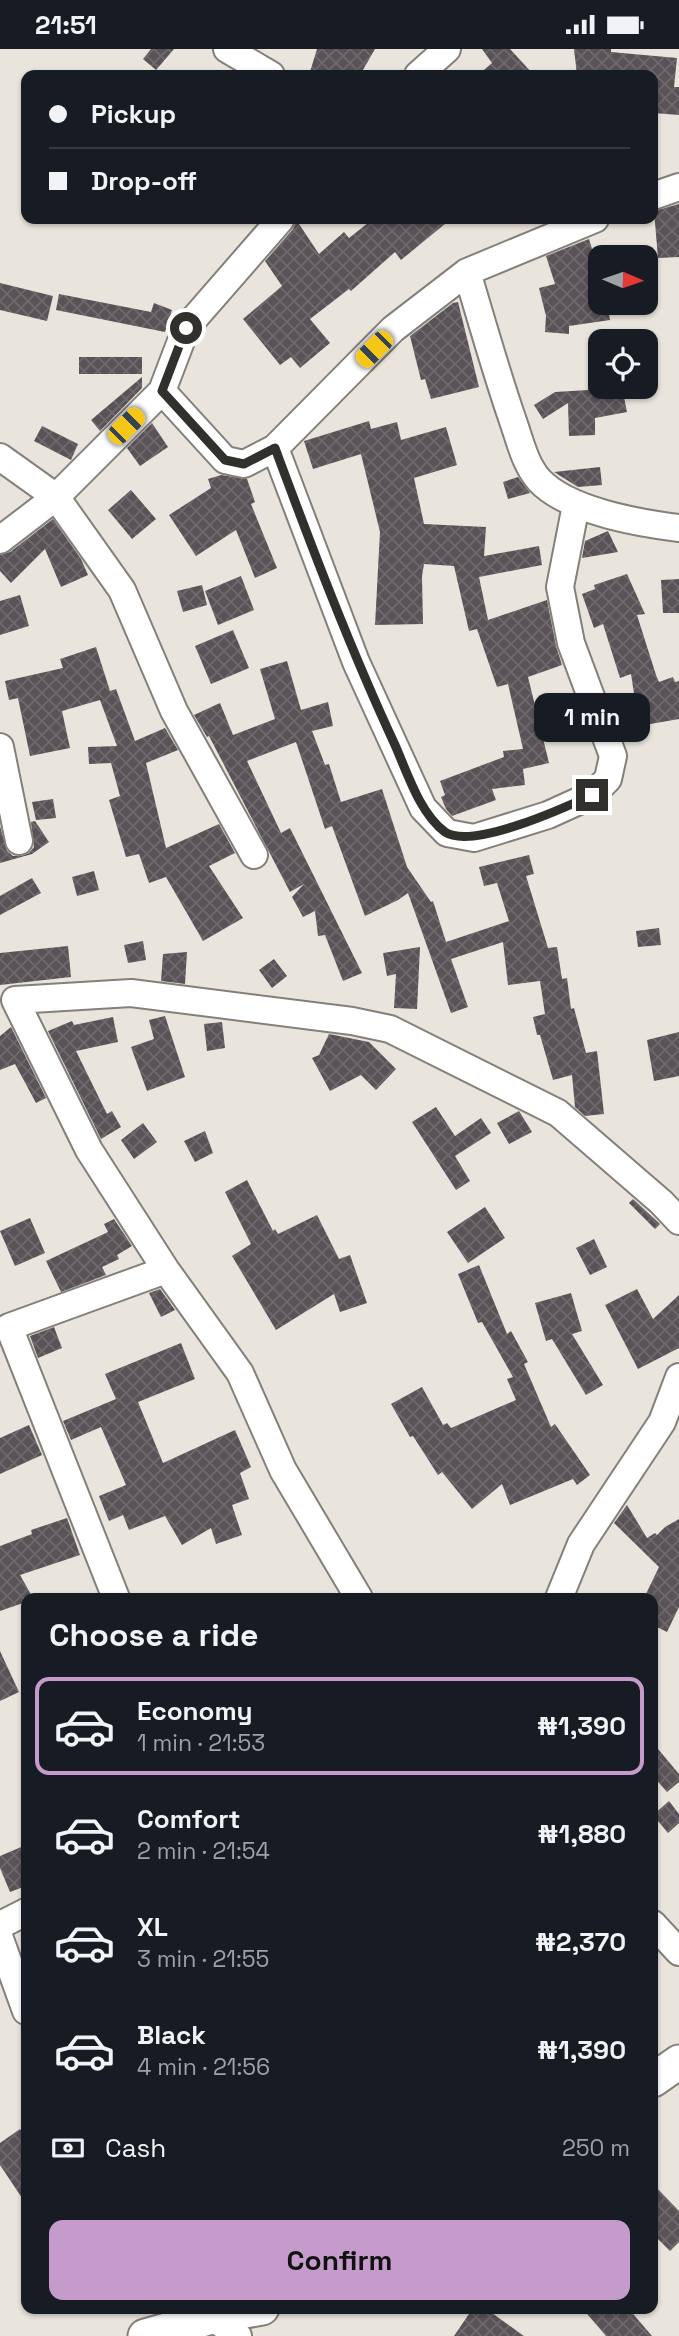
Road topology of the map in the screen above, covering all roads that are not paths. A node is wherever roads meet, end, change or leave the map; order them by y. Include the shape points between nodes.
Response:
1 (227, 49) edge
2 (447, 49) edge
3 (263, 70) edge
4 (424, 70) edge
5 (679, 187) edge
6 (658, 194) edge
7 (277, 224) edge
8 (583, 224) edge
9 (467, 272) junction
10 (162, 391) junction
11 (275, 448) junction
12 (0, 457) edge
13 (56, 497) junction
14 (576, 505) junction
15 (679, 528) edge
16 (0, 540) edge
17 (0, 747) edge
18 (19, 841) dead end
19 (254, 855) dead end
20 (679, 1221) edge
21 (166, 1270) junction
22 (679, 1377) edge
23 (114, 1593) edge
24 (356, 1593) edge
25 (561, 1593) edge
26 (21, 1914) edge
27 (0, 1924) edge
28 (658, 1929) edge
29 (0, 1939) edge
30 (679, 1952) edge
31 (21, 1997) edge
32 (679, 2062) edge
33 (658, 2077) edge
34 (240, 2314) edge
35 (219, 2320) edge
36 (145, 2336) edge

1 - 3 street
2 - 4 street
5 - 6 street
7 - 10 street via 186,328
8 - 9 street
9 - 11 street via 393,329
9 - 14 street via 527,462 540,481
10 - 11 street via 225,460 244,464
10 - 13 street
11 - 14 street via 356,662 423,808 447,833 474,838 548,815 592,795 608,779 613,757 571,643 560,587
12 - 13 street
13 - 16 street
13 - 19 street via 122,590 174,711
14 - 15 street
17 - 18 street
20 - 21 street via 558,1113 390,1029 131,993 15,1000 89,1150
21 - 23 street via 9,1327
21 - 24 street via 240,1373 283,1470
22 - 25 street via 662,1422 581,1544
26 - 27 street
28 - 30 street
29 - 31 street
32 - 33 street
34 - 35 street
35 - 36 street

